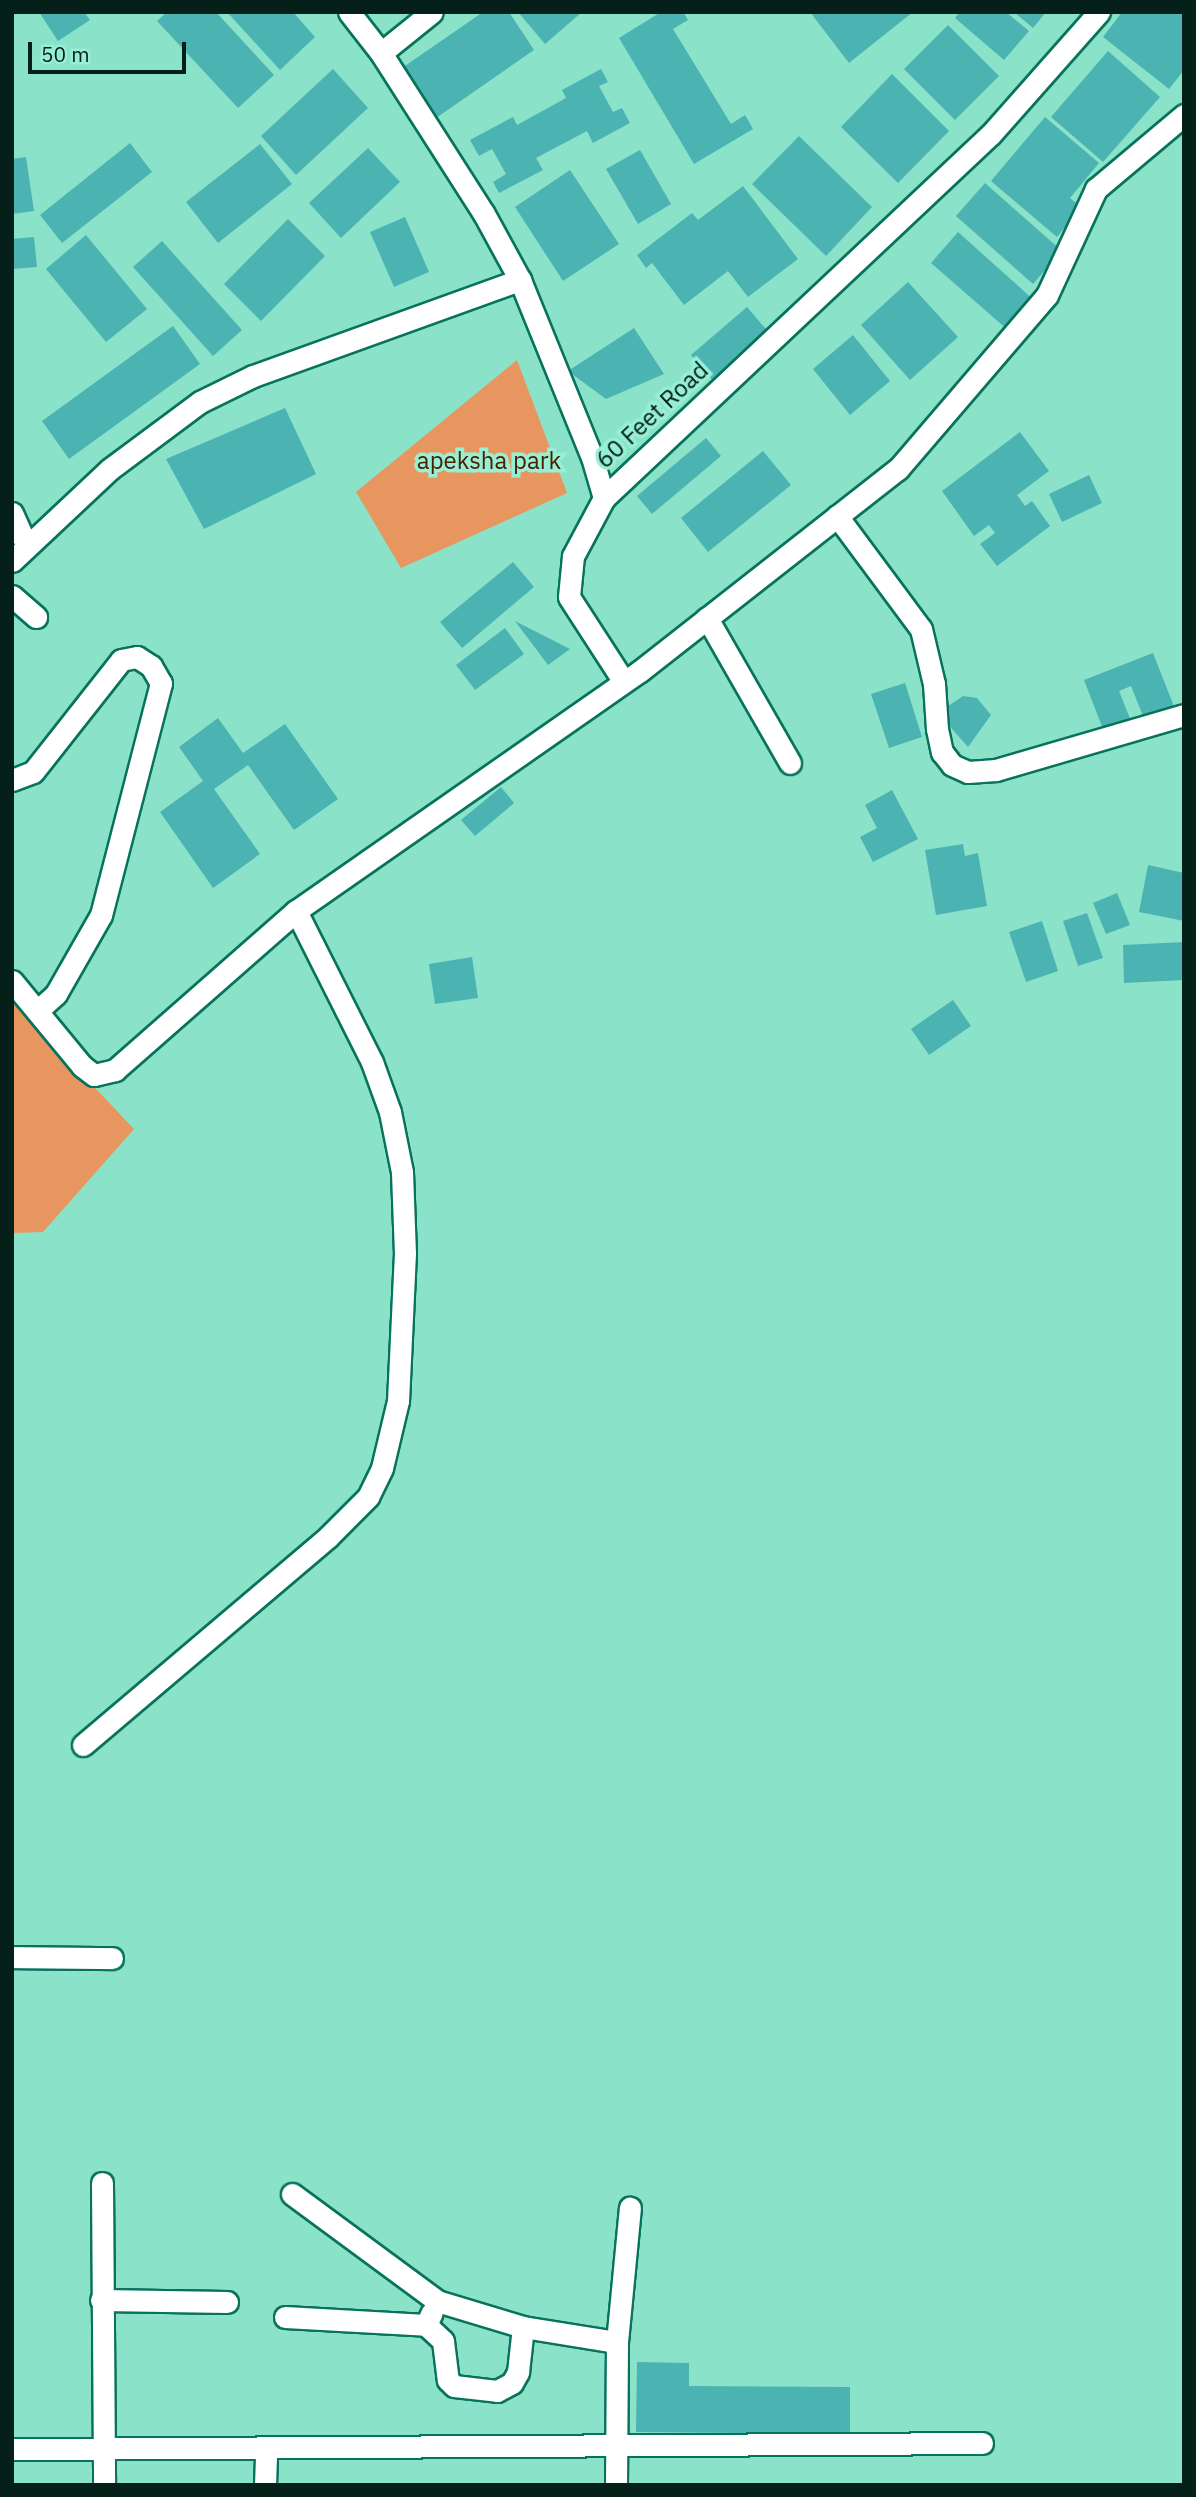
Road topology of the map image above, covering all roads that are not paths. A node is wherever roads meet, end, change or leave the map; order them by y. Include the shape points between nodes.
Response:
1 (432, 12) edge
2 (1099, 12) edge
3 (355, 20) edge
4 (381, 53) junction
5 (414, 104) junction
6 (1184, 115) edge
7 (520, 280) junction
8 (604, 498) junction
9 (12, 513) edge
10 (837, 516) junction
11 (19, 552) edge
12 (12, 596) edge
13 (36, 617) dead end
14 (707, 618) junction
15 (624, 682) junction
16 (1184, 715) edge
17 (789, 763) dead end
18 (12, 780) edge
19 (296, 911) junction
20 (12, 981) edge
21 (37, 1011) junction
22 (83, 1745) dead end
23 (12, 1957) edge
24 (112, 1958) dead end
25 (102, 2183) dead end
26 (292, 2194) dead end
27 (630, 2208) dead end
28 (101, 2300) junction
29 (437, 2301) junction
30 (227, 2302) dead end
31 (285, 2317) dead end
32 (426, 2325) junction
33 (523, 2327) junction
34 (617, 2342) junction
35 (982, 2444) dead end
36 (619, 2447) junction
37 (12, 2449) edge
38 (266, 2450) junction
39 (104, 2451) junction
40 (104, 2485) edge
41 (265, 2485) edge
42 (616, 2485) edge

1 - 4 street
2 - 8 street, 60 Feet Road via 991,134
3 - 4 street, 60 Feet Road
3 - 5 street
4 - 5 street, 60 Feet Road
5 - 7 street, 60 Feet Road
6 - 10 street via 1096,189 1047,295 898,469
7 - 8 street, 60 Feet Road via 592,457
7 - 11 street via 253,376 200,402 110,469
8 - 15 street via 573,556 569,597
9 - 11 street
10 - 14 street
10 - 16 street via 921,629 934,684 942,752 952,765 968,772 996,770
12 - 13 street
14 - 15 street
14 - 17 street
15 - 19 street
18 - 21 street via 33,772 121,660 137,657 151,666 160,683 101,915 56,994
19 - 21 street via 105,1075 82,1066
19 - 22 street via 372,1062 390,1112 402,1172 405,1254 397,1401 382,1468 368,1497 328,1536
20 - 21 street
23 - 24 street
25 - 28 street
26 - 29 street
27 - 34 street
28 - 30 street
28 - 39 street
29 - 32 street
29 - 33 street
31 - 32 street
32 - 33 street via 443,2341 454,2386 497,2391 512,2383 517,2372
33 - 34 street
34 - 36 street
35 - 36 street
36 - 38 street
36 - 42 street
37 - 39 street
38 - 39 street
38 - 41 street
39 - 40 street

